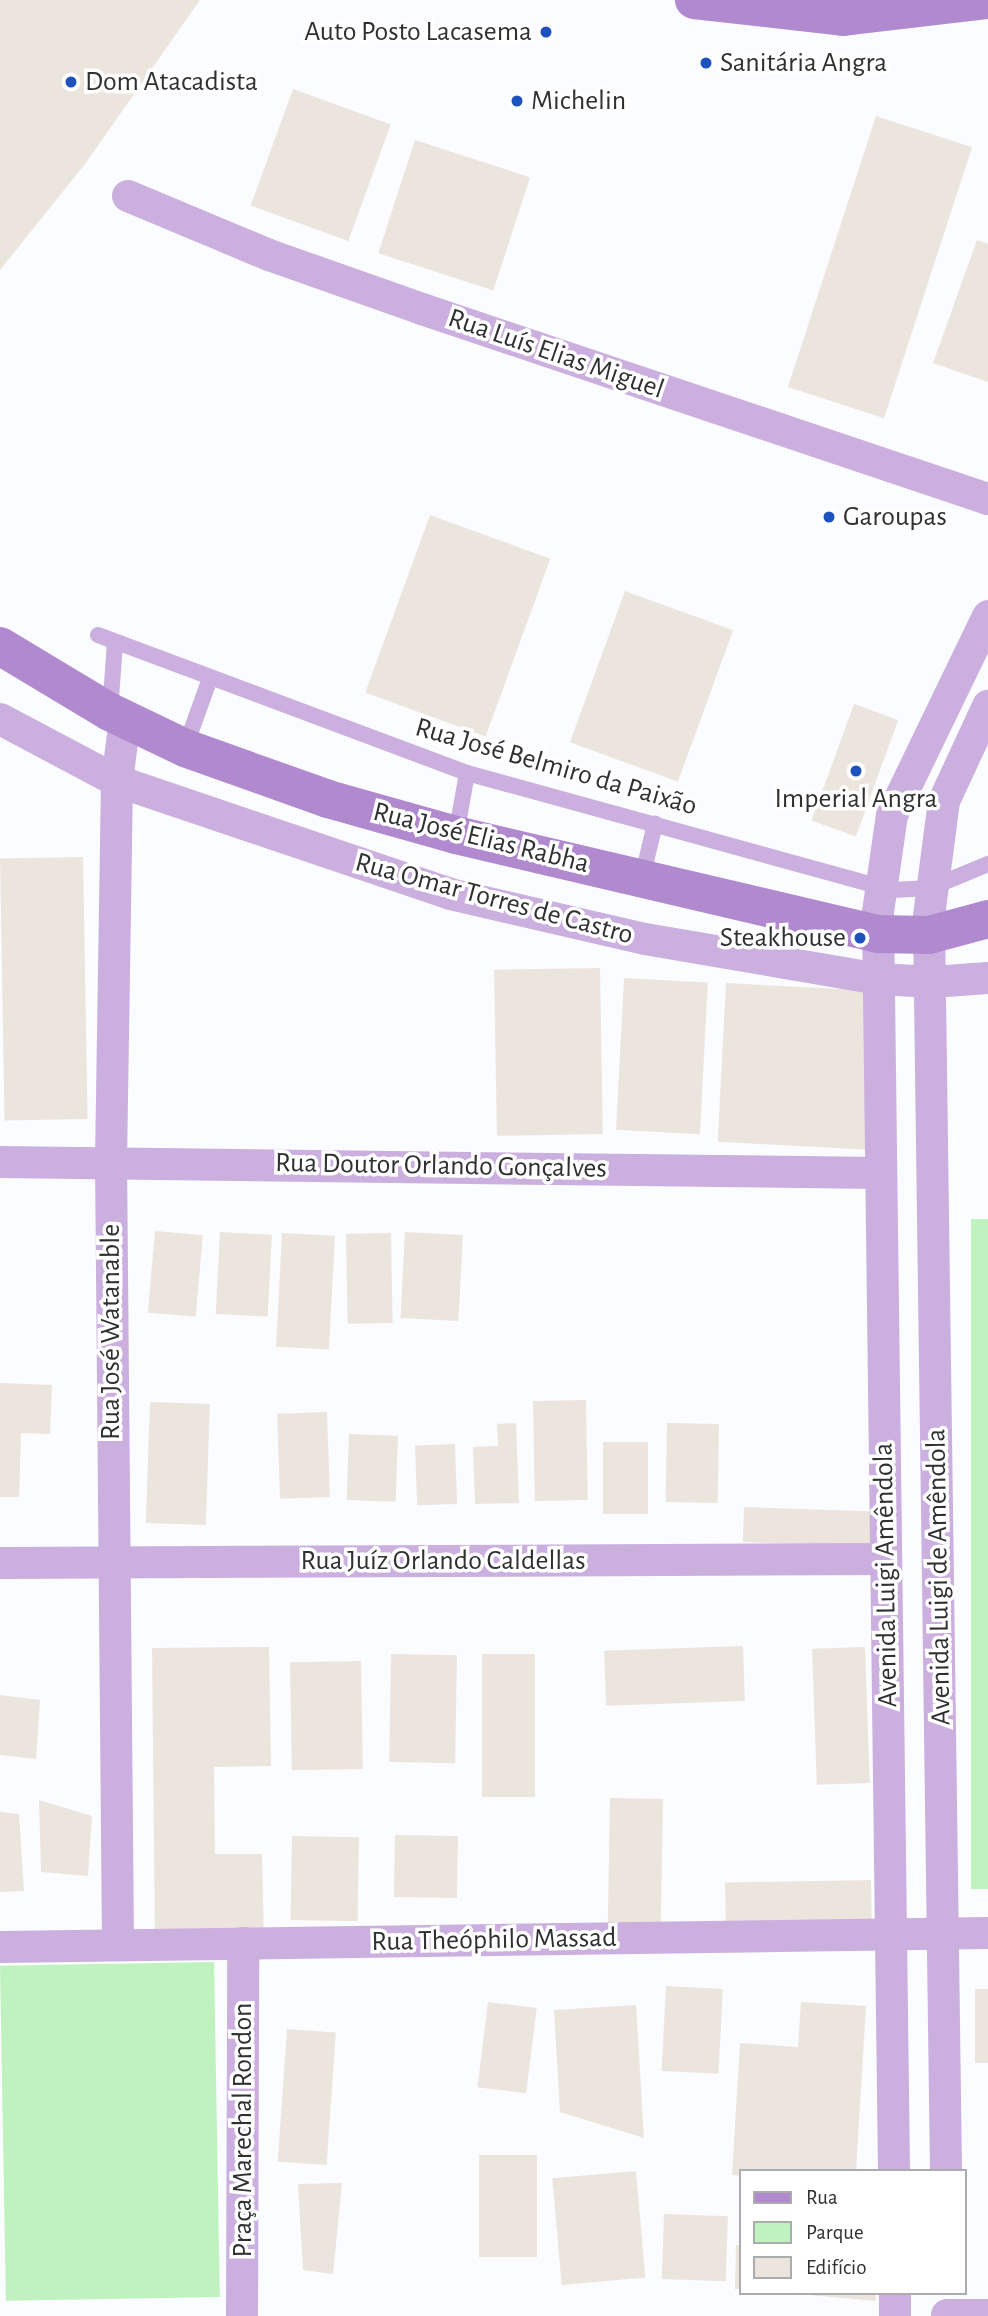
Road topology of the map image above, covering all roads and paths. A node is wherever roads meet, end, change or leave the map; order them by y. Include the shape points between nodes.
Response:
1 (694, 0) edge
2 (987, 0) edge
3 (128, 196) dead end
4 (988, 499) edge
5 (988, 616) edge
6 (98, 635) dead end
7 (115, 643) junction
8 (0, 646) edge
9 (210, 678) junction
10 (988, 706) edge
11 (117, 715) junction
12 (0, 719) edge
13 (185, 748) junction
14 (467, 773) junction
15 (117, 781) junction
16 (655, 824) junction
17 (456, 835) junction
18 (988, 864) edge
19 (642, 878) junction
20 (931, 878) junction
21 (881, 880) junction
22 (988, 919) edge
23 (878, 934) junction
24 (929, 935) junction
25 (988, 978) edge
26 (880, 979) junction
27 (933, 982) junction
28 (0, 1162) edge
29 (111, 1162) junction
30 (881, 1173) junction
31 (886, 1559) junction
32 (112, 1562) junction
33 (0, 1563) edge
34 (988, 1933) edge
35 (943, 1934) junction
36 (891, 1935) junction
37 (243, 1944) junction
38 (118, 1945) junction
39 (0, 1947) edge
40 (894, 2169) edge
41 (946, 2169) edge
42 (895, 2295) edge
43 (947, 2295) edge
44 (988, 2315) edge
45 (242, 2316) edge
46 (895, 2316) edge
47 (947, 2316) edge

1 - 2 street via 843,17
3 - 4 street, Rua Luís Elias Miguel via 269,255
5 - 21 street, Avenida Luigi Amêndola via 892,815
6 - 7 lane, Rua José Belmiro da Paixão
7 - 9 lane, Rua José Belmiro da Paixão
7 - 11 lane
8 - 11 street, Rua José Elias Rabha
9 - 13 lane
9 - 14 lane, Rua José Belmiro da Paixão
10 - 20 street, Avenida Luigi de Amêndola via 944,801
11 - 13 street, Rua José Elias Rabha
11 - 15 street, Rua José Watanable
12 - 15 street, Rua Omar Torres de Castro
13 - 17 street, Rua José Elias Rabha via 328,799
14 - 16 lane, Rua José Belmiro da Paixão
14 - 17 lane
15 - 26 street, Rua Omar Torres de Castro via 450,894 645,939
15 - 29 street, Rua José Watanable
16 - 19 lane
16 - 21 lane, Rua José Belmiro da Paixão
17 - 19 street, Rua José Elias Rabha
18 - 20 lane, Rua José Belmiro da Paixão
19 - 23 street, Rua José Elias Rabha
20 - 21 lane, Rua José Belmiro da Paixão via 904,892
20 - 24 street, Avenida Luigi de Amêndola
21 - 23 street, Avenida Luigi Amêndola
22 - 24 street, Rua José Elias Rabha
23 - 24 street, Rua José Elias Rabha
23 - 26 street, Avenida Luigi Amêndola
24 - 27 street, Avenida Luigi de Amêndola
25 - 27 street, Rua Omar Torres de Castro
26 - 27 street, Rua Omar Torres de Castro
26 - 30 street, Avenida Luigi Amêndola
27 - 35 street, Avenida Luigi de Amêndola
28 - 29 street, Rua Doutor Orlando Gonçalves
29 - 30 street, Rua Doutor Orlando Gonçalves
29 - 32 street, Rua José Watanable
30 - 31 street, Avenida Luigi Amêndola
31 - 32 street, Rua Juíz Orlando Caldellas
31 - 36 street, Avenida Luigi Amêndola
32 - 33 street, Rua Juíz Orlando Caldellas
32 - 38 street, Rua José Watanable
34 - 35 street, Rua Theóphilo Massad
35 - 36 street, Rua Theóphilo Massad
35 - 41 street, Avenida Luigi de Amêndola
36 - 37 street, Rua Theóphilo Massad
36 - 40 street, Avenida Luigi Amêndola
37 - 38 street, Rua Theóphilo Massad
37 - 45 street, Praça Marechal Rondon
38 - 39 street, Rua Theóphilo Massad
42 - 46 street
43 - 47 street
44 - 47 street

